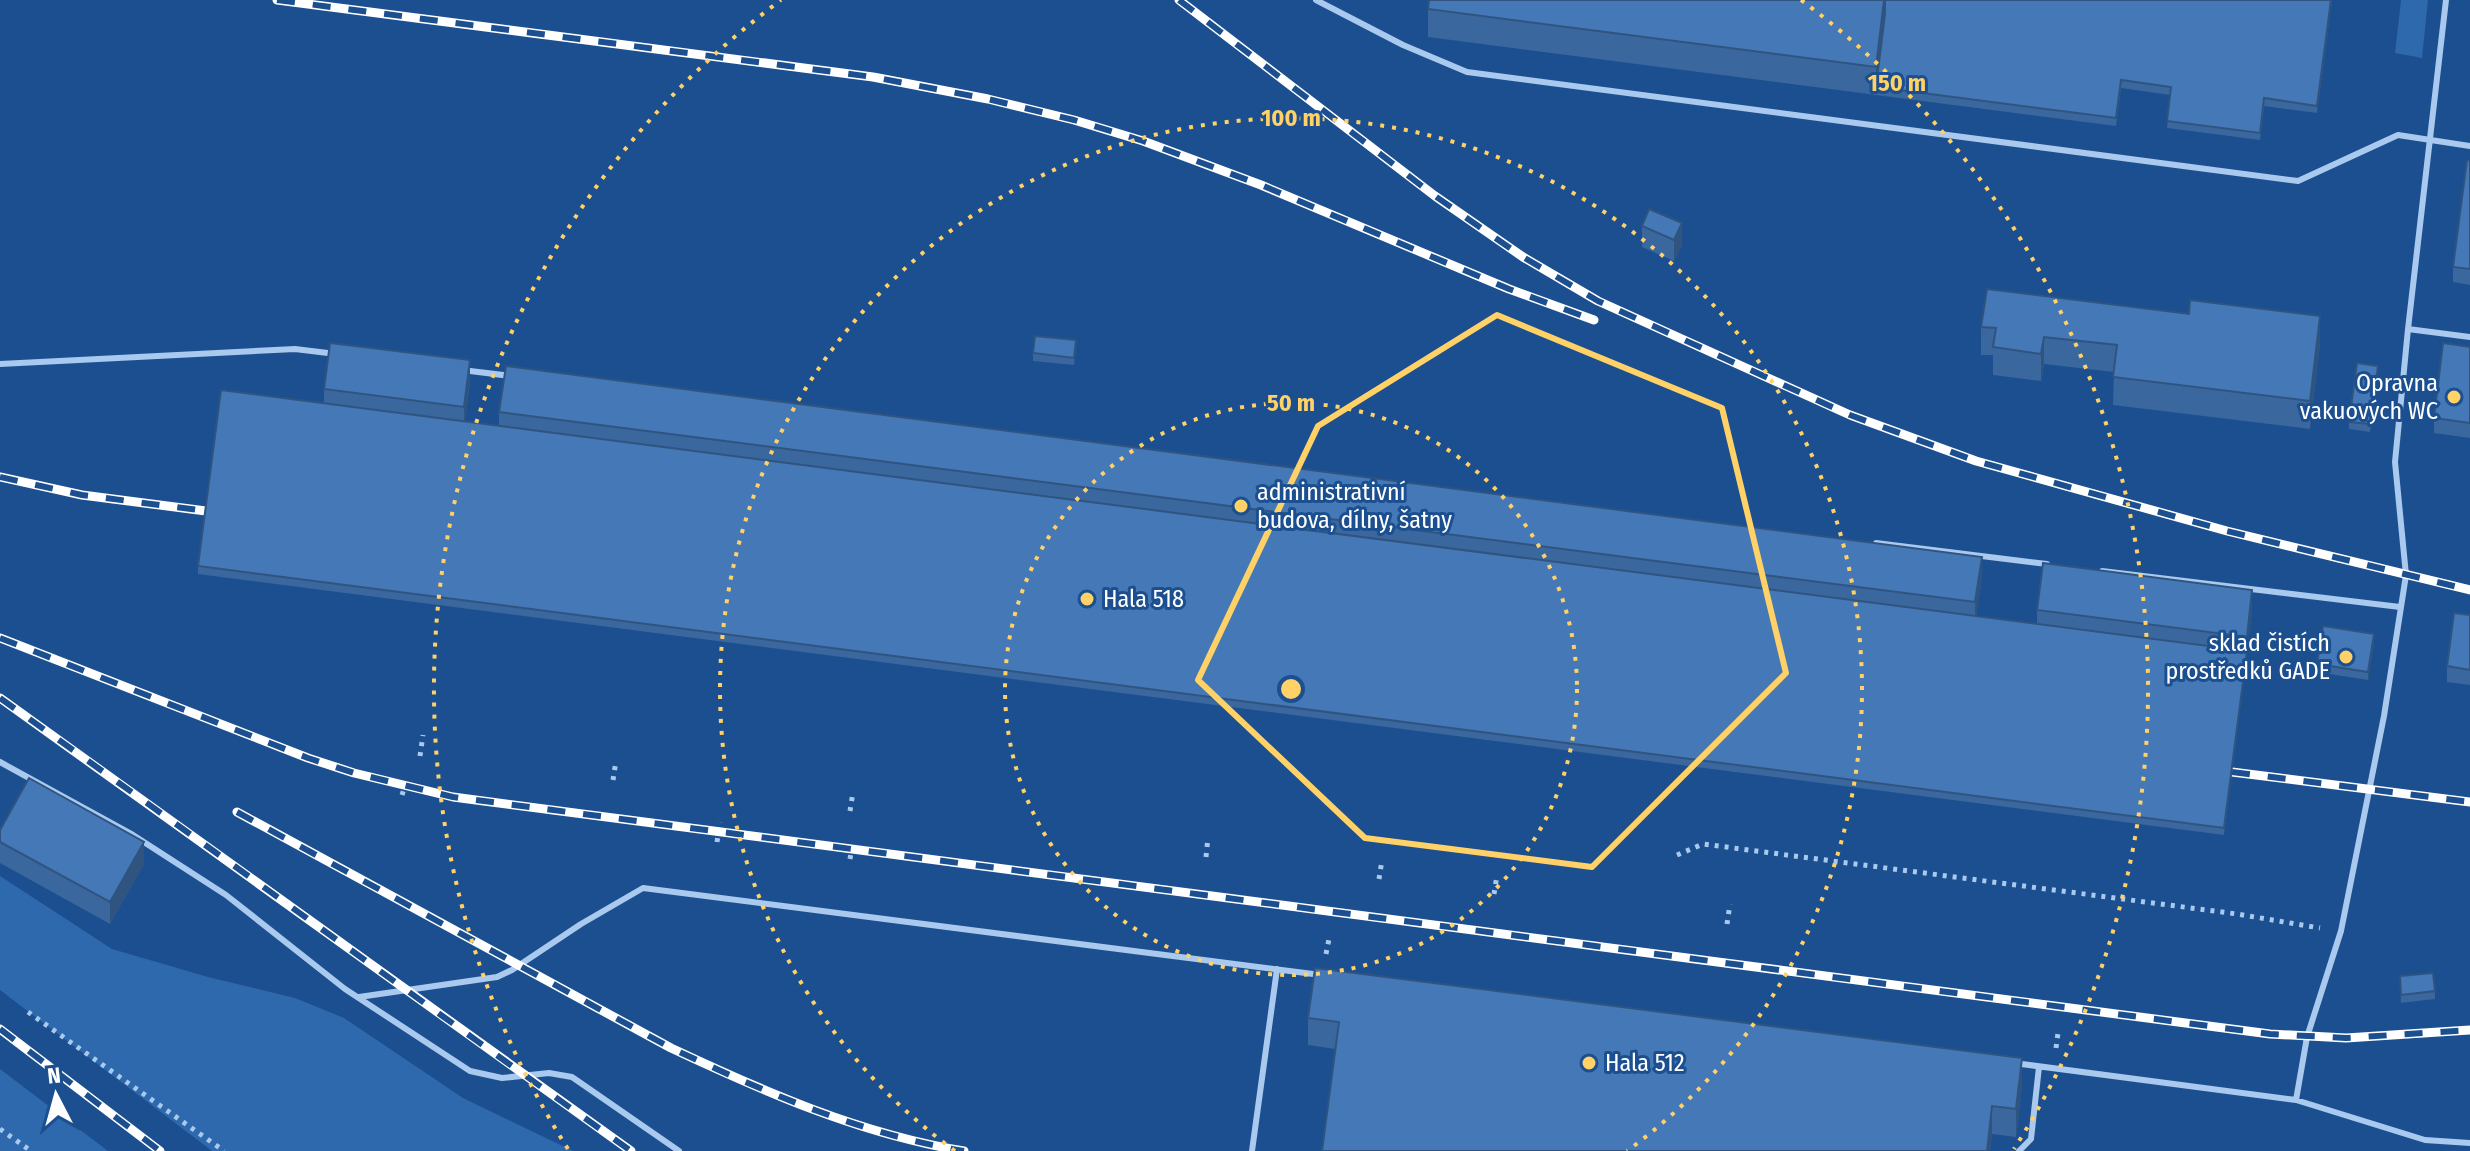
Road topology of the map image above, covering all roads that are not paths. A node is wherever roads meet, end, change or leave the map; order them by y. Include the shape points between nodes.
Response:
1 (1316, 0) edge
2 (2446, 0) edge
3 (2429, 139) junction
4 (2470, 146) edge
5 (2408, 329) junction
6 (2470, 337) edge
7 (343, 355) edge
8 (0, 364) edge
9 (453, 369) edge
10 (517, 377) edge
11 (1862, 541) edge
12 (2052, 565) edge
13 (2100, 570) edge
14 (2400, 607) junction
15 (0, 762) edge
16 (1277, 969) junction
17 (1323, 975) edge
18 (359, 997) junction
19 (2008, 1063) edge
20 (2039, 1067) junction
21 (2296, 1100) junction
22 (2470, 1143) edge
23 (679, 1151) edge
24 (1252, 1151) edge
25 (2019, 1151) edge

1 - 3 lane via 1467,72 2298,181 2398,135
2 - 3 lane
3 - 4 lane
3 - 5 lane
5 - 6 lane
5 - 14 lane via 2395,462 2406,562
7 - 8 lane via 295,349
9 - 10 lane
11 - 12 lane
13 - 14 lane
14 - 21 lane via 2341,931 2307,1037
15 - 18 lane via 199,878
16 - 17 lane
16 - 18 lane via 643,888 497,977
16 - 24 lane
18 - 23 lane via 479,1074 572,1077
19 - 20 lane
20 - 21 lane
20 - 25 lane via 2031,1139
21 - 22 lane via 2425,1140

